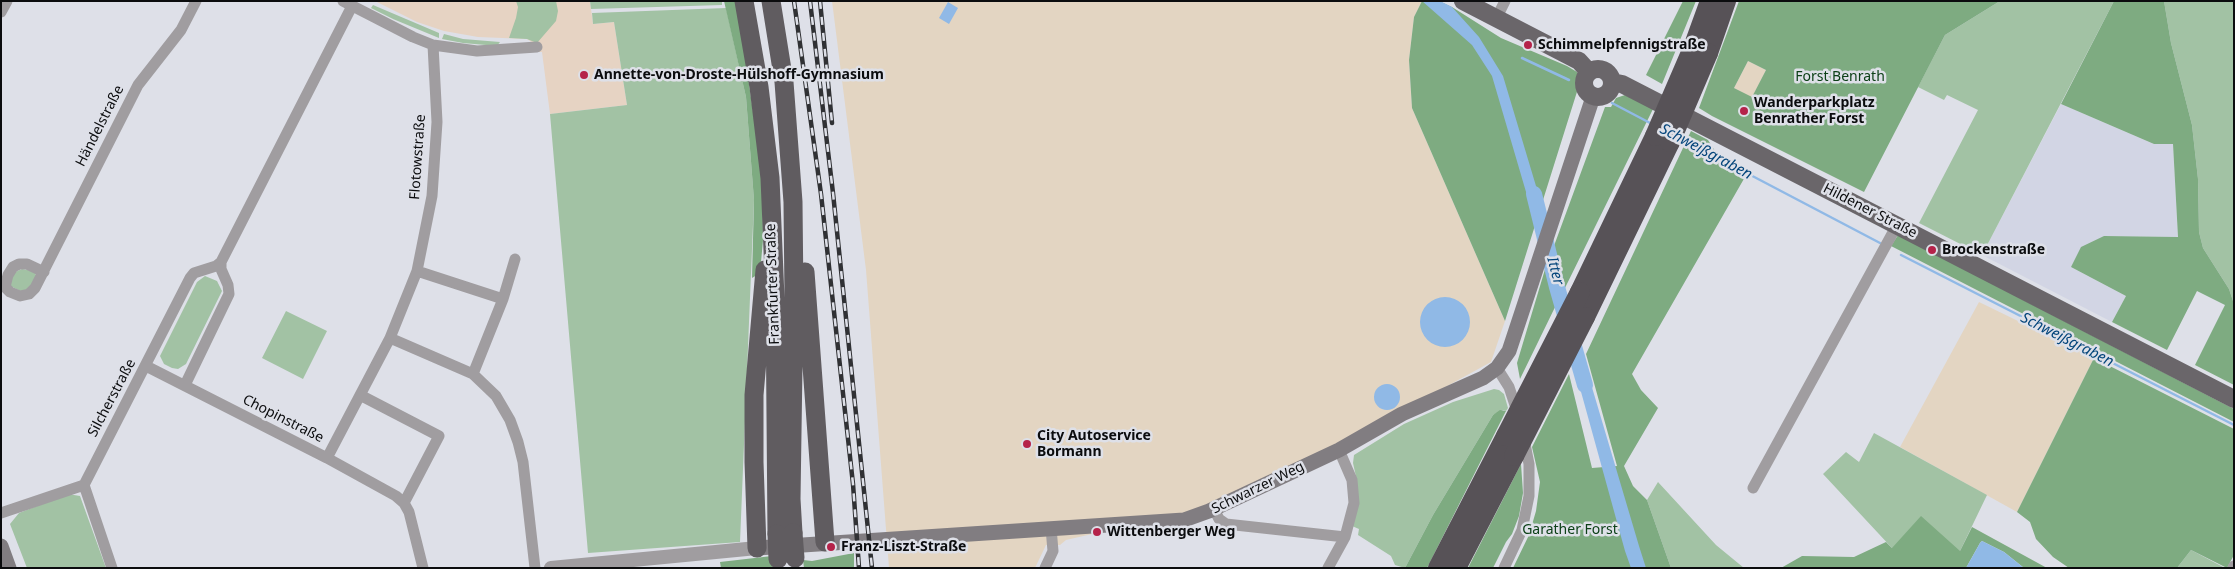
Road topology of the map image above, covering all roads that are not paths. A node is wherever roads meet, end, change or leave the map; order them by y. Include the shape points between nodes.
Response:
1 (7, 1) edge
2 (196, 1) edge
3 (744, 1) edge
4 (771, 1) edge
5 (1462, 1) edge
6 (1504, 1) edge
7 (1710, 1) edge
8 (1726, 1) edge
9 (348, 4) edge
10 (1, 12) edge
11 (1496, 19) junction
12 (433, 45) junction
13 (537, 48) dead end
14 (1700, 51) junction
15 (1589, 72) junction
16 (1612, 82) junction
17 (1594, 96) junction
18 (1663, 139) junction
19 (793, 202) junction
20 (1897, 225) junction
21 (515, 259) dead end
22 (772, 259) junction
23 (221, 262) junction
24 (417, 271) junction
25 (44, 272) junction
26 (3, 287) edge
27 (503, 299) junction
28 (390, 338) junction
29 (146, 366) junction
30 (1497, 368) junction
31 (473, 374) junction
32 (185, 385) junction
33 (360, 395) junction
34 (2234, 399) edge
35 (1339, 450) junction
36 (327, 458) junction
37 (84, 485) junction
38 (1753, 488) dead end
39 (404, 503) junction
40 (1214, 509) junction
41 (1, 514) edge
42 (1051, 528) junction
43 (785, 534) junction
44 (1345, 537) junction
45 (825, 542) junction
46 (1, 546) edge
47 (757, 548) junction
48 (787, 563) edge
49 (610, 565) edge
50 (9, 568) edge
51 (112, 568) edge
52 (423, 568) edge
53 (535, 568) edge
54 (551, 568) edge
55 (1045, 568) edge
56 (1328, 568) edge
57 (1438, 568) edge
58 (1456, 568) edge
59 (1504, 568) edge

1 - 10 street
2 - 25 street, Händelstraße via 176,38 138,85
3 - 22 highway, Frankfurter Straße via 768,160
4 - 19 highway, Frankfurter Straße via 784,82
5 - 11 main road, Hildener Straße
6 - 11 street
7 - 14 highway
8 - 14 highway
9 - 12 street
9 - 23 street
11 - 15 main road, Hildener Straße via 1579,62
12 - 13 street via 476,51
12 - 24 street, Flotowstraße via 438,122 432,196
14 - 18 highway, bridge
15 - 16 main road, Hildener Straße via 1601,70
15 - 17 main road via 1584,84 1586,92
16 - 17 main road via 1605,95
16 - 20 main road, Hildener Straße via 1622,84
17 - 30 main road via 1509,351
18 - 57 highway, bridge
18 - 58 highway, bridge via 1586,317
19 - 43 highway, Frankfurter Straße via 791,499
19 - 45 highway via 802,220
20 - 34 main road, Hildener Straße
20 - 38 street
21 - 27 street
22 - 43 highway, Frankfurter Straße
22 - 47 highway via 765,269 754,395
23 - 29 street, Silcherstraße via 190,278
23 - 32 street via 229,294
24 - 27 street
24 - 28 street, Flotowstraße
25 - 26 street, Händelstraße via 19,264 11,270
25 - 26 street, Händelstraße via 26,296
27 - 31 street
28 - 31 street
28 - 33 street, Flotowstraße
29 - 32 street, Chopinstraße
29 - 37 street, Silcherstraße
30 - 35 main road, Schwarzer Weg via 1483,378 1402,414
30 - 59 street via 1509,387 1522,426 1530,485 1522,530
31 - 53 street via 496,396 518,442
32 - 36 street, Chopinstraße
33 - 36 street, Flotowstraße
33 - 39 street via 439,436
35 - 40 main road, Schwarzer Weg
35 - 44 street via 1352,480 1354,503
36 - 39 street, Chopinstraße
37 - 41 street
37 - 51 street
39 - 52 street
40 - 42 main road, Schwarzer Weg via 1184,520
40 - 44 street via 1226,524
42 - 45 main road, Schwarzer Weg
42 - 55 street via 1053,551
43 - 48 highway, Frankfurter Straße, bridge
44 - 56 street
45 - 47 main road, Schwarzer Weg
46 - 50 main road
47 - 49 street
49 - 54 street

